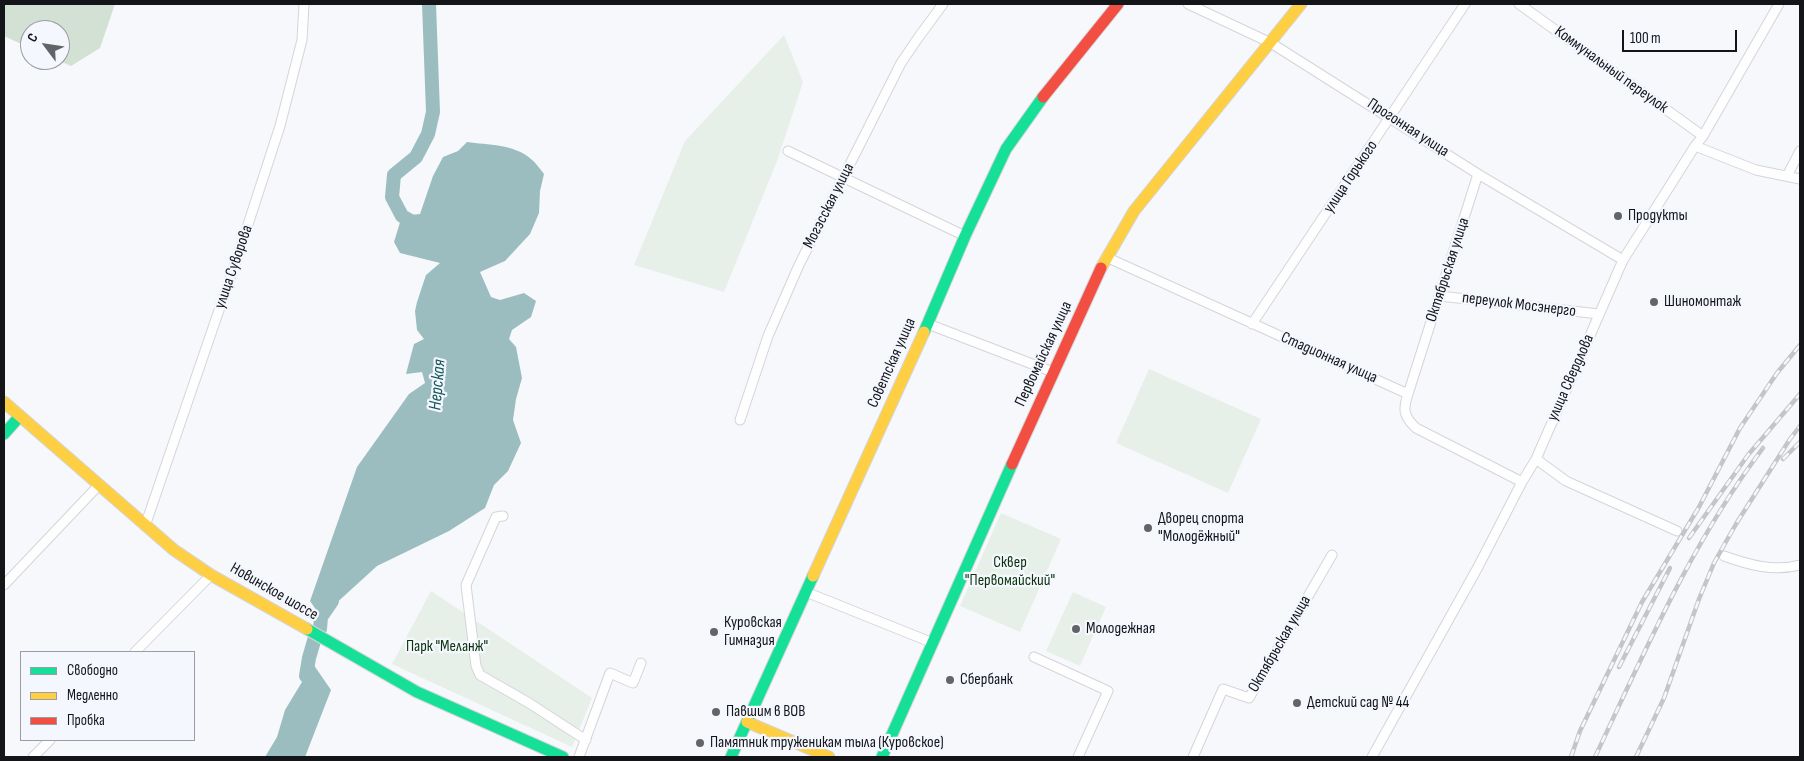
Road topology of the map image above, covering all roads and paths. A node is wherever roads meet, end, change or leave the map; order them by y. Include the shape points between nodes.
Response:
1 (304, 4) edge
2 (943, 4) edge
3 (1118, 4) edge
4 (1188, 4) edge
5 (1301, 4) edge
6 (1465, 4) edge
7 (1519, 4) edge
8 (1779, 4) edge
9 (1271, 43) junction
10 (1391, 117) junction
11 (1703, 136) junction
12 (1695, 146) junction
13 (788, 151) dead end
14 (1800, 151) edge
15 (1478, 174) junction
16 (1787, 176) junction
17 (843, 177) junction
18 (1800, 179) edge
19 (964, 236) junction
20 (1106, 258) junction
21 (1623, 260) junction
22 (1440, 296) junction
23 (1599, 314) junction
24 (928, 324) junction
25 (1252, 324) junction
26 (1053, 372) junction
27 (1408, 394) junction
28 (4, 402) edge
29 (20, 416) junction
30 (740, 420) dead end
31 (4, 434) edge
32 (1536, 459) junction
33 (1522, 482) junction
34 (98, 486) junction
35 (503, 516) dead end
36 (145, 526) junction
37 (1677, 531) dead end
38 (1332, 555) dead end
39 (1724, 556) dead end
40 (1800, 565) edge
41 (211, 574) junction
42 (4, 585) edge
43 (806, 592) junction
44 (932, 643) junction
45 (136, 651) edge
46 (1034, 657) dead end
47 (641, 663) dead end
48 (747, 722) junction
49 (586, 740) junction
50 (49, 741) edge
51 (33, 757) edge
52 (563, 757) edge
53 (579, 757) edge
54 (731, 757) edge
55 (829, 757) edge
56 (882, 757) edge
57 (1078, 757) edge
58 (1194, 757) edge
59 (1372, 757) edge

1 - 36 street, улица Суворова via 302,40 280,126
2 - 17 street, Могэсская улица via 901,63
3 - 19 street, Советская улица via 1042,98 1006,149
4 - 9 street, Прогонная улица
5 - 9 street, Первомайская улица
6 - 10 street, улица Горького
7 - 11 street, Коммунальный переулок
8 - 11 street, улица Свердлова
9 - 10 street, Прогонная улица
9 - 20 street, Первомайская улица via 1134,211
10 - 15 street, Прогонная улица
10 - 25 street, улица Горького
11 - 12 street, улица Свердлова
12 - 16 street via 1756,170
12 - 21 street, улица Свердлова
13 - 17 street
14 - 16 street
15 - 21 street, Прогонная улица
15 - 22 street, Октябрьская улица
16 - 18 street
17 - 19 street
17 - 30 street, Могэсская улица via 768,336
19 - 24 street, Советская улица
20 - 25 street, Стадионная улица
20 - 26 street, Первомайская улица
21 - 23 street, улица Свердлова
22 - 23 street, переулок Мосэнерго
22 - 27 street, Октябрьская улица
23 - 32 street, улица Свердлова
24 - 26 street
24 - 43 street, Советская улица
25 - 27 street, Стадионная улица
26 - 44 street, Первомайская улица
27 - 33 street via 1404,408 1416,428
28 - 29 street, Новинское шоссе
29 - 31 street
29 - 34 street, Новинское шоссе
32 - 33 street, улица Свердлова
32 - 37 street via 1566,481
33 - 59 street, улица Свердлова
34 - 36 street, Новинское шоссе
34 - 42 street
35 - 49 street via 496,517 466,585 476,666 480,675
36 - 41 street, Новинское шоссе
38 - 58 street, Октябрьская улица via 1249,698 1223,689
39 - 40 street via 1762,567 1786,569
41 - 45 street
41 - 52 street, Новинское шоссе via 446,706
43 - 44 street
43 - 48 street, Советская улица
44 - 56 street, Первомайская улица
46 - 57 street via 1108,691
47 - 49 street via 633,683 610,673
48 - 54 street, Советская улица
48 - 55 street
49 - 53 street
50 - 51 street

